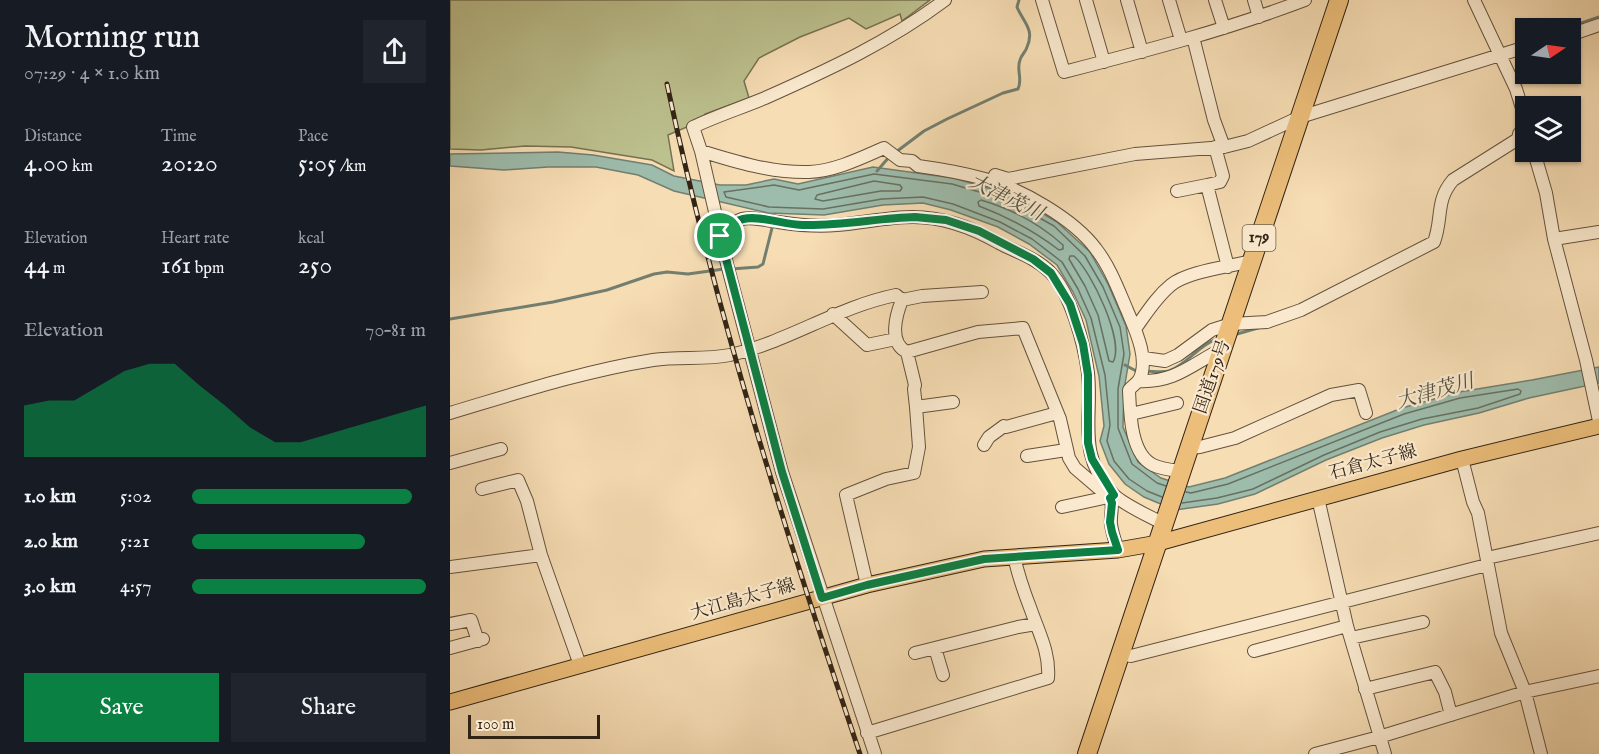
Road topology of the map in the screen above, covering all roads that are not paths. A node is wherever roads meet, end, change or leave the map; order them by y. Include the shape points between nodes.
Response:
1 (945, 0) edge
2 (1042, 0) edge
3 (1086, 0) edge
4 (1127, 0) edge
5 (1169, 0) edge
6 (1215, 0) edge
7 (1254, 0) edge
8 (1305, 0) edge
9 (1339, 0) edge
10 (1474, 0) edge
11 (1259, 17) junction
12 (1599, 25) edge
13 (1224, 28) junction
14 (1581, 31) edge
15 (1187, 39) junction
16 (1515, 50) edge
17 (1142, 51) junction
18 (1498, 55) junction
19 (1104, 62) junction
20 (1518, 96) edge
21 (1300, 117) junction
22 (1515, 141) edge
23 (1219, 147) junction
24 (701, 151) junction
25 (906, 160) junction
26 (1537, 162) edge
27 (1207, 185) junction
28 (1177, 191) dead end
29 (1599, 232) edge
30 (720, 236) junction
31 (1554, 238) junction
32 (1251, 261) junction
33 (1228, 267) junction
34 (982, 292) dead end
35 (902, 300) junction
36 (833, 314) junction
37 (1231, 324) junction
38 (1135, 329) junction
39 (896, 339) junction
40 (1224, 348) junction
41 (749, 350) junction
42 (907, 352) junction
43 (1144, 358) junction
44 (1138, 381) junction
45 (953, 402) dead end
46 (1177, 403) dead end
47 (916, 407) junction
48 (450, 413) edge
49 (1057, 413) junction
50 (1365, 413) dead end
51 (1131, 414) junction
52 (1599, 421) edge
53 (1599, 426) edge
54 (984, 445) dead end
55 (1189, 448) junction
56 (501, 449) dead end
57 (1066, 450) junction
58 (1027, 456) dead end
59 (1462, 459) junction
60 (450, 463) edge
61 (1180, 474) junction
62 (482, 489) dead end
63 (1112, 496) junction
64 (1318, 498) junction
65 (1062, 507) dead end
66 (1165, 521) junction
67 (1599, 532) edge
68 (1158, 543) junction
69 (1118, 550) junction
70 (542, 555) junction
71 (1014, 556) junction
72 (1487, 562) junction
73 (450, 567) edge
74 (867, 585) junction
75 (822, 598) junction
76 (1341, 601) junction
77 (1423, 622) dead end
78 (450, 624) edge
79 (1036, 624) junction
80 (1349, 632) junction
81 (450, 648) edge
82 (935, 648) junction
83 (1254, 651) dead end
84 (915, 653) dead end
85 (1121, 654) junction
86 (580, 665) junction
87 (943, 675) dead end
88 (1599, 676) edge
89 (1365, 689) junction
90 (1525, 692) junction
91 (450, 702) edge
92 (1451, 715) junction
93 (867, 733) junction
94 (1379, 737) junction
95 (875, 754) edge
96 (1087, 754) edge
97 (1315, 754) edge
98 (1385, 754) edge
99 (1540, 754) edge

1 - 24 street via 868,50 693,127
2 - 19 street via 1064,72
3 - 19 street
4 - 17 street
5 - 15 street
6 - 13 street
7 - 11 street
8 - 11 street
9 - 21 highway, 国道179号 / 179
10 - 18 street
11 - 13 street
12 - 14 street
13 - 15 street
15 - 17 street
15 - 23 street
16 - 18 street
17 - 19 street
18 - 20 street
18 - 21 street
21 - 23 street via 1248,141
21 - 32 highway, 国道179号 / 179
22 - 37 street via 1445,189 1434,242 1301,310 1267,322
23 - 25 street via 1135,154 1008,179 943,163
23 - 27 street via 1223,176 1220,182
24 - 25 street via 767,169 810,172 884,148
24 - 30 street
25 - 38 street via 1005,187 1074,225 1107,266
26 - 31 street
27 - 28 street
27 - 33 street
29 - 31 street
30 - 41 street
30 - 63 street via 742,219 836,225 915,217 946,220 979,231 1033,259 1051,273 1070,304 1088,375 1088,443
31 - 52 street
32 - 33 street
32 - 37 highway, 国道179号 / 179
33 - 38 street via 1172,284
34 - 35 street
35 - 36 street via 896,295
35 - 39 street via 896,314
36 - 39 street via 867,345
36 - 41 street via 783,339
37 - 40 highway, 国道179号 / 179
37 - 43 street via 1212,330 1166,361
38 - 43 street
39 - 42 street
40 - 44 street via 1170,378
40 - 55 highway, 国道179号 / 179
41 - 48 street via 728,356 621,366
41 - 75 street
42 - 47 street
42 - 49 street via 978,332 1023,328
43 - 44 street
44 - 51 street via 1130,390
45 - 47 street
46 - 51 street
47 - 74 street via 919,447 914,473 846,495
49 - 54 street via 1004,426
49 - 57 street
50 - 55 street via 1359,390 1331,395 1235,438
51 - 61 street via 1135,440 1147,462
53 - 59 main road, 石倉太子線
55 - 61 highway, 国道179号 / 179
56 - 60 street
57 - 58 street
57 - 63 street via 1075,468
59 - 64 main road, 石倉太子線
59 - 72 street
61 - 66 highway, 国道179号 / 179
62 - 70 street via 518,480
63 - 65 street
63 - 66 street
63 - 69 street via 1110,522
64 - 68 main road, 石倉太子線
64 - 76 street
66 - 68 highway, 国道179号 / 179
67 - 72 street
68 - 69 main road, 大江島太子線
68 - 85 highway, 国道179号 / 179
69 - 71 main road, 大江島太子線
70 - 73 street
70 - 86 street
71 - 74 main road, 大江島太子線
71 - 79 street
72 - 76 street
72 - 90 street via 1501,633
74 - 75 main road, 大江島太子線
75 - 86 main road, 大江島太子線
75 - 93 street
76 - 80 street
76 - 85 street via 1131,656
77 - 80 street
78 - 81 street via 471,620 481,640
79 - 82 street
79 - 93 street via 1047,651 1048,678
80 - 83 street
80 - 89 street
82 - 84 street
82 - 87 street
85 - 96 highway, 国道179号 / 179
86 - 91 main road, 大江島太子線
88 - 90 street
89 - 92 street via 1435,672
89 - 94 street
90 - 92 street
90 - 99 street
92 - 94 street
93 - 95 street
94 - 97 street
94 - 98 street

